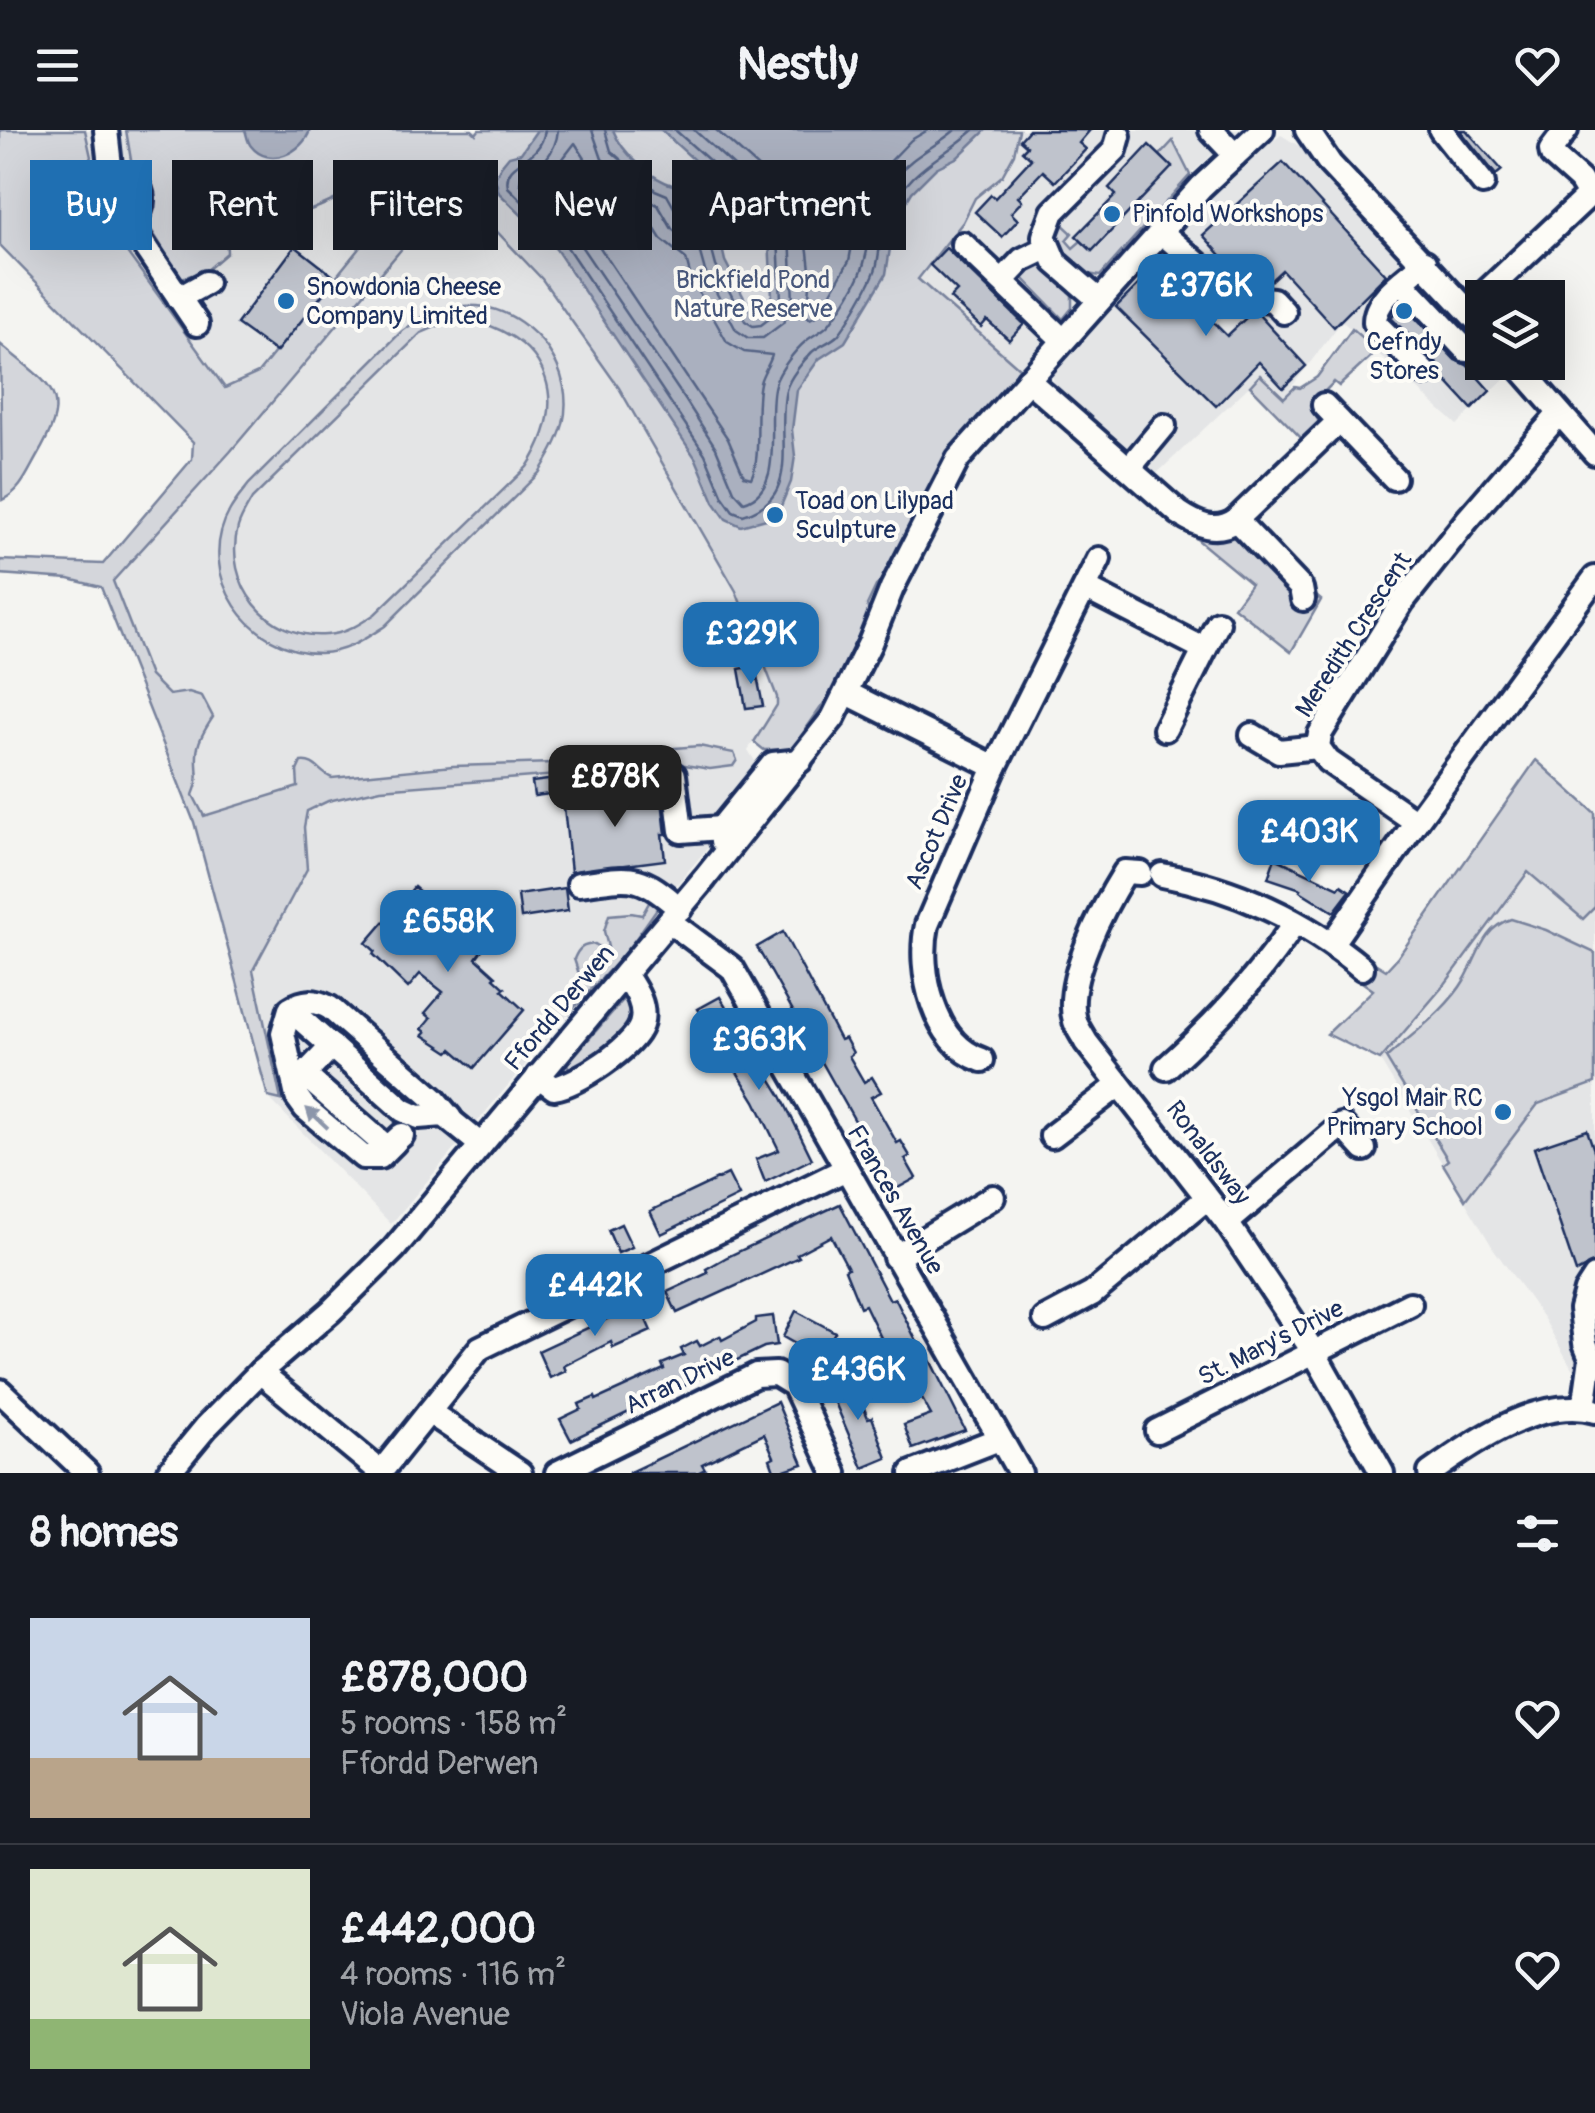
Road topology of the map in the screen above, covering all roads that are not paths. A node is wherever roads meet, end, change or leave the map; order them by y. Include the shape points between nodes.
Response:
1 (106, 130) edge
2 (1262, 130) edge
3 (1307, 130) edge
4 (1441, 130) edge
5 (1566, 130) edge
6 (1118, 132) edge
7 (1215, 132) edge
8 (1235, 155) junction
9 (109, 160) edge
10 (1483, 182) dead end
11 (1592, 194) edge
12 (1160, 232) junction
13 (962, 244) dead end
14 (1047, 248) junction
15 (147, 250) edge
16 (1424, 262) junction
17 (1510, 280) edge
18 (1002, 282) junction
19 (1402, 282) junction
20 (206, 283) dead end
21 (179, 298) junction
22 (1099, 300) junction
23 (1465, 306) edge
24 (1284, 312) dead end
25 (197, 324) dead end
26 (1063, 340) junction
27 (1465, 349) edge
28 (1425, 373) dead end
29 (1531, 380) edge
30 (1025, 383) junction
31 (1560, 414) junction
32 (1164, 426) dead end
33 (1595, 453) edge
34 (1130, 467) junction
35 (1394, 478) dead end
36 (1236, 520) junction
37 (1099, 560) dead end
38 (1595, 578) edge
39 (1085, 588) junction
40 (1303, 599) dead end
41 (1218, 623) dead end
42 (1204, 649) junction
43 (847, 692) junction
44 (1165, 729) dead end
45 (1252, 734) dead end
46 (1318, 747) junction
47 (800, 761) junction
48 (995, 767) junction
49 (624, 778) dead end
50 (1416, 822) junction
51 (721, 828) junction
52 (724, 855) junction
53 (579, 884) dead end
54 (675, 915) junction
55 (1294, 924) junction
56 (1332, 942) junction
57 (1362, 968) dead end
58 (625, 974) junction
59 (304, 1021) dead end
60 (332, 1046) junction
61 (982, 1062) dead end
62 (1166, 1068) dead end
63 (538, 1076) junction
64 (1119, 1085) junction
65 (418, 1117) junction
66 (450, 1118) junction
67 (1052, 1136) dead end
68 (394, 1143) junction
69 (481, 1144) junction
70 (1364, 1149) dead end
71 (846, 1169) junction
72 (993, 1197) dead end
73 (1206, 1200) junction
74 (1227, 1223) junction
75 (896, 1257) junction
76 (1595, 1277) edge
77 (1410, 1304) dead end
78 (1045, 1319) dead end
79 (1314, 1354) junction
80 (1593, 1356) edge
81 (260, 1372) junction
82 (0, 1390) edge
83 (1589, 1409) edge
84 (429, 1412) junction
85 (1157, 1431) dead end
86 (998, 1439) junction
87 (381, 1472) edge
88 (88, 1473) edge
89 (168, 1473) edge
90 (520, 1473) edge
91 (557, 1473) edge
92 (835, 1473) edge
93 (912, 1473) edge
94 (1020, 1473) edge
95 (1382, 1473) edge
96 (1430, 1473) edge

1 - 9 street
2 - 8 street, Ffordd Derwen
3 - 16 street via 1330,164
4 - 10 street
5 - 11 street via 1552,154
6 - 14 street via 1115,150 1052,212
7 - 8 street
8 - 12 street, Ffordd Derwen
11 - 17 street
12 - 22 street, Ffordd Derwen
12 - 24 street via 1236,298 1272,300
13 - 18 street
14 - 18 street via 1022,260
14 - 22 street
15 - 21 street
16 - 19 street
16 - 23 street
18 - 26 street
19 - 27 street
19 - 28 street via 1380,303 1375,323
20 - 21 street
21 - 25 street
22 - 26 street, Ffordd Derwen
26 - 30 street, Ffordd Derwen
29 - 31 street
30 - 34 street
30 - 43 street, Ffordd Derwen via 958,458
31 - 33 street
31 - 46 street, Meredith Crescent via 1402,602
32 - 34 street
34 - 36 street via 1195,524 1222,527
35 - 36 street via 1331,413
36 - 40 street via 1301,588
37 - 39 street
38 - 50 street
39 - 42 street
39 - 48 street
41 - 42 street
42 - 44 street via 1166,703
43 - 47 street, Ffordd Derwen
43 - 48 street, Ascot Drive
45 - 46 street via 1279,751
46 - 50 street, Meredith Crescent via 1328,761
47 - 51 street via 773,764
47 - 52 street, Ffordd Derwen
48 - 61 street, Ascot Drive via 922,946 941,1022 952,1043
49 - 51 street via 674,775 681,832
50 - 56 street
51 - 52 street
52 - 54 street, Ffordd Derwen
53 - 54 street, Frances Avenue via 640,880 654,886
54 - 58 street, Ffordd Derwen
54 - 71 street, Frances Avenue via 732,968
55 - 56 street
55 - 62 street via 1209,1030
55 - 64 street, Ronaldsway via 1214,886 1125,872 1076,976 1073,997 1086,1042
56 - 57 street
58 - 63 street, Ffordd Derwen
58 - 63 street via 640,1000 636,1034 590,1074 565,1086 554,1088
59 - 60 street
60 - 65 street
60 - 68 street via 309,1079 382,1142
63 - 69 street, Ffordd Derwen
64 - 67 street
64 - 73 street, Ronaldsway
65 - 66 street
65 - 68 street
68 -> 66 street via 380,1156 362,1157 300,1102 282,1033 290,1009 316,1001 330,1008
66 - 69 street
69 - 81 street, Ffordd Derwen via 374,1269
70 - 74 street via 1342,1125
71 - 75 street, Frances Avenue
71 - 84 street via 480,1348
72 - 75 street
73 - 74 street, Ronaldsway
73 - 78 street via 1092,1294
74 - 79 street, Ronaldsway
75 - 86 street, Frances Avenue
76 - 80 street via 1581,1310
77 - 79 street, St. Mary's Drive
79 - 85 street, St. Mary's Drive
79 - 95 street, Ronaldsway
80 - 83 street
81 - 87 street
81 - 89 street, Ffordd Derwen
82 - 88 street
83 - 96 street via 1553,1409 1519,1421
84 - 87 street
84 - 90 street
86 - 93 street
86 - 94 street, Frances Avenue
91 - 92 street, Arran Drive via 756,1375 776,1374 794,1385

